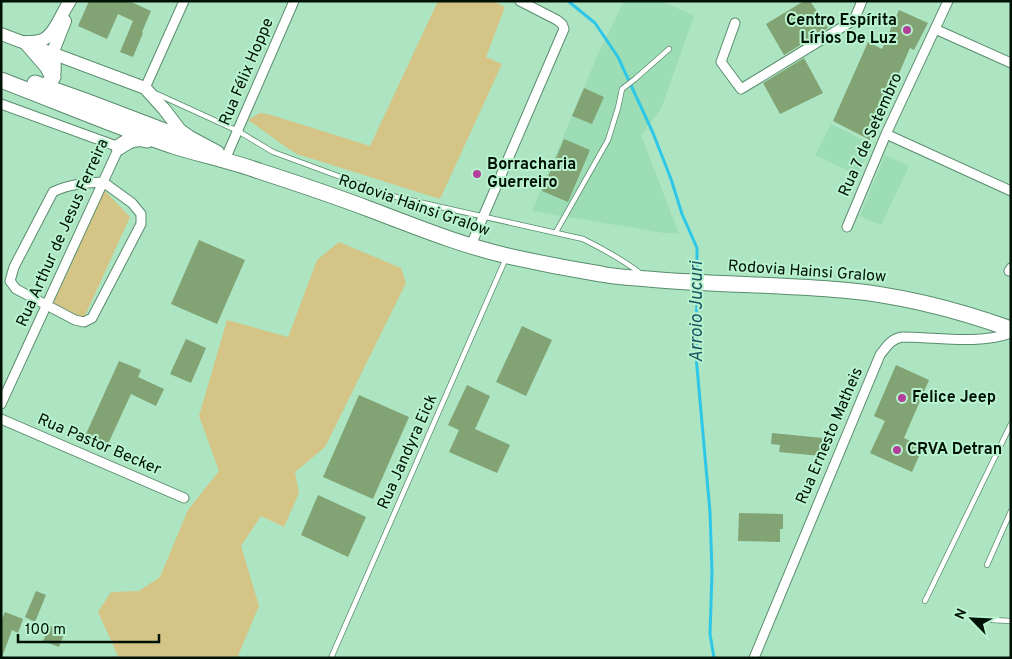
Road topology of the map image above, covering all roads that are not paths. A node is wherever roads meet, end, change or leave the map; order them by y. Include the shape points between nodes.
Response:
1 (72, 1) edge
2 (184, 1) edge
3 (294, 1) edge
4 (520, 1) edge
5 (862, 1) edge
6 (948, 1) edge
7 (735, 23) dead end
8 (935, 29) junction
9 (1, 34) edge
10 (26, 43) junction
11 (669, 49) dead end
12 (52, 54) junction
13 (1011, 63) edge
14 (1, 70) edge
15 (1, 80) edge
16 (46, 87) junction
17 (144, 88) junction
18 (1, 104) edge
19 (126, 128) junction
20 (238, 131) junction
21 (886, 134) junction
22 (119, 147) junction
23 (181, 148) junction
24 (223, 154) junction
25 (252, 168) junction
26 (103, 182) junction
27 (1011, 191) edge
28 (483, 216) junction
29 (847, 227) dead end
30 (556, 232) junction
31 (471, 245) junction
32 (508, 256) junction
33 (647, 279) junction
34 (47, 305) junction
35 (1011, 329) edge
36 (1011, 333) edge
37 (1, 404) edge
38 (1, 419) edge
39 (1011, 424) edge
40 (184, 498) dead end
41 (1011, 511) edge
42 (987, 565) dead end
43 (925, 600) dead end
44 (992, 620) dead end
45 (1011, 621) edge
46 (331, 658) edge
47 (754, 658) edge

1 - 10 main road via 47,37
1 - 12 main road
2 - 17 street
3 - 20 street, Rua Félix Hoppe
4 - 28 street via 557,20 564,29
5 - 7 street via 854,20 741,89 721,62
6 - 8 street, Rua 7 de Setembro
8 - 13 street
8 - 21 street, Rua 7 de Setembro
9 - 10 main road
10 - 12 main road
10 - 16 main road via 47,66
11 - 30 lane via 622,89 608,140
12 - 16 main road via 54,64
12 - 17 main road
14 - 16 main road, Rodovia Hainsi Gralow
15 - 16 main road, Rodovia Hainsi Gralow
16 - 19 main road, Rodovia Hainsi Gralow
16 - 24 main road, Rodovia Hainsi Gralow
17 - 20 lane
17 - 24 main road via 180,130
18 - 22 street
19 - 22 street, Rua Arthur de Jesus Ferreira
19 - 23 main road, Rodovia Hainsi Gralow
20 - 24 street, Rua Félix Hoppe
20 - 28 lane via 273,152 392,196
21 - 27 street
21 - 29 street, Rua 7 de Setembro
22 - 23 main road via 137,138
22 - 26 street, Rua Arthur de Jesus Ferreira
23 - 25 main road, Rodovia Hainsi Gralow
24 - 25 main road, Rodovia Hainsi Gralow
25 - 31 main road, Rodovia Hainsi Gralow
26 - 34 street, Rua Arthur de Jesus Ferreira
26 - 34 street via 81,183 53,192 14,267 10,281 16,289
26 - 34 street via 132,203 141,214 141,224 92,318 84,322 75,320
28 - 30 lane
28 - 31 street
30 - 33 lane via 583,238 626,262
31 - 32 main road, Rodovia Hainsi Gralow
32 - 33 main road, Rodovia Hainsi Gralow via 604,275
32 - 46 lane, Rua Jandyra Eick
33 - 35 main road, Rodovia Hainsi Gralow via 842,290 892,296 938,305
34 - 37 street, Rua Arthur de Jesus Ferreira
36 - 47 street, Rua Ernesto Matheis via 987,339 902,337 888,343 876,364
38 - 40 street, Rua Pastor Becker
39 - 43 lane
41 - 42 lane
44 - 45 lane

